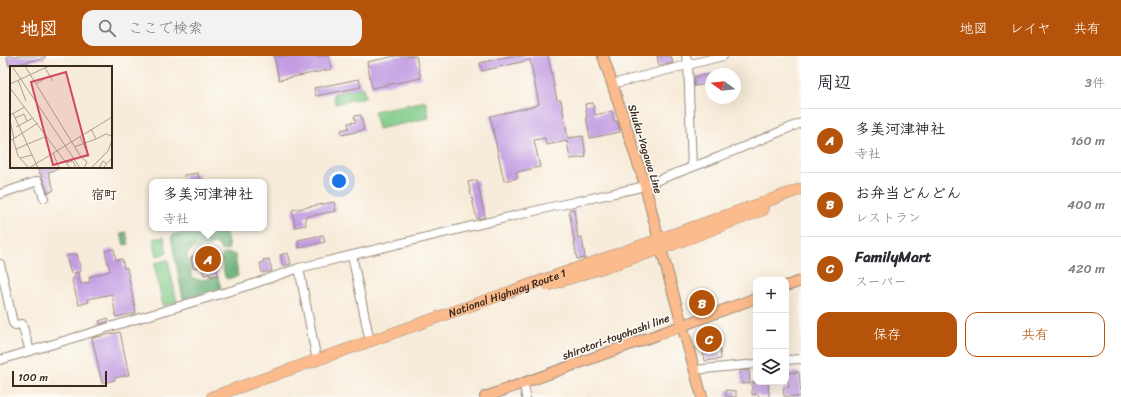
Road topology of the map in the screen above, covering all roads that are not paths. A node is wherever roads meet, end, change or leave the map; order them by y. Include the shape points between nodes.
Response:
1 (604, 56) edge
2 (723, 56) edge
3 (687, 60) edge
4 (612, 84) junction
5 (801, 123) edge
6 (692, 168) junction
7 (645, 185) junction
8 (801, 189) edge
9 (0, 194) edge
10 (801, 196) edge
11 (44, 198) dead end
12 (660, 244) junction
13 (352, 255) junction
14 (0, 264) edge
15 (299, 268) junction
16 (801, 281) edge
17 (789, 285) edge
18 (753, 299) edge
19 (682, 325) junction
20 (370, 342) junction
21 (30, 351) junction
22 (801, 359) edge
23 (0, 360) edge
24 (789, 360) edge
25 (317, 361) junction
26 (753, 364) edge
27 (694, 370) junction
28 (524, 382) junction
29 (212, 397) edge
30 (234, 397) edge
31 (484, 397) edge
32 (526, 397) edge
33 (702, 397) edge

1 - 4 main road, Shuku-Yagawa Line
2 - 3 street
3 - 4 street
3 - 6 street
4 - 7 main road, Shuku-Yagawa Line
5 - 6 street
6 - 7 street
7 - 12 main road, Shuku-Yagawa Line
7 - 13 street
8 - 12 highway, National Highway Route 1
9 - 11 street via 38,181
10 - 12 highway, National Highway Route 1
12 - 19 main road, Shuku-Yagawa Line
12 - 20 highway, National Highway Route 1
12 - 30 highway, National Highway Route 1
13 - 15 street
13 - 20 street
14 - 21 street via 13,323 22,324
15 - 21 street
15 - 25 street
16 - 17 main road
18 - 19 main road, shirotori-toyohashi line
19 - 27 main road, Shuku-Yagawa Line
19 - 28 main road, shirotori-toyohashi line
20 - 25 highway, National Highway Route 1
21 - 23 street
22 - 24 street
25 - 29 highway, National Highway Route 1
26 - 27 street
27 - 33 main road, Shuku-Yagawa Line
28 - 31 main road, shirotori-toyohashi line
28 - 32 street

